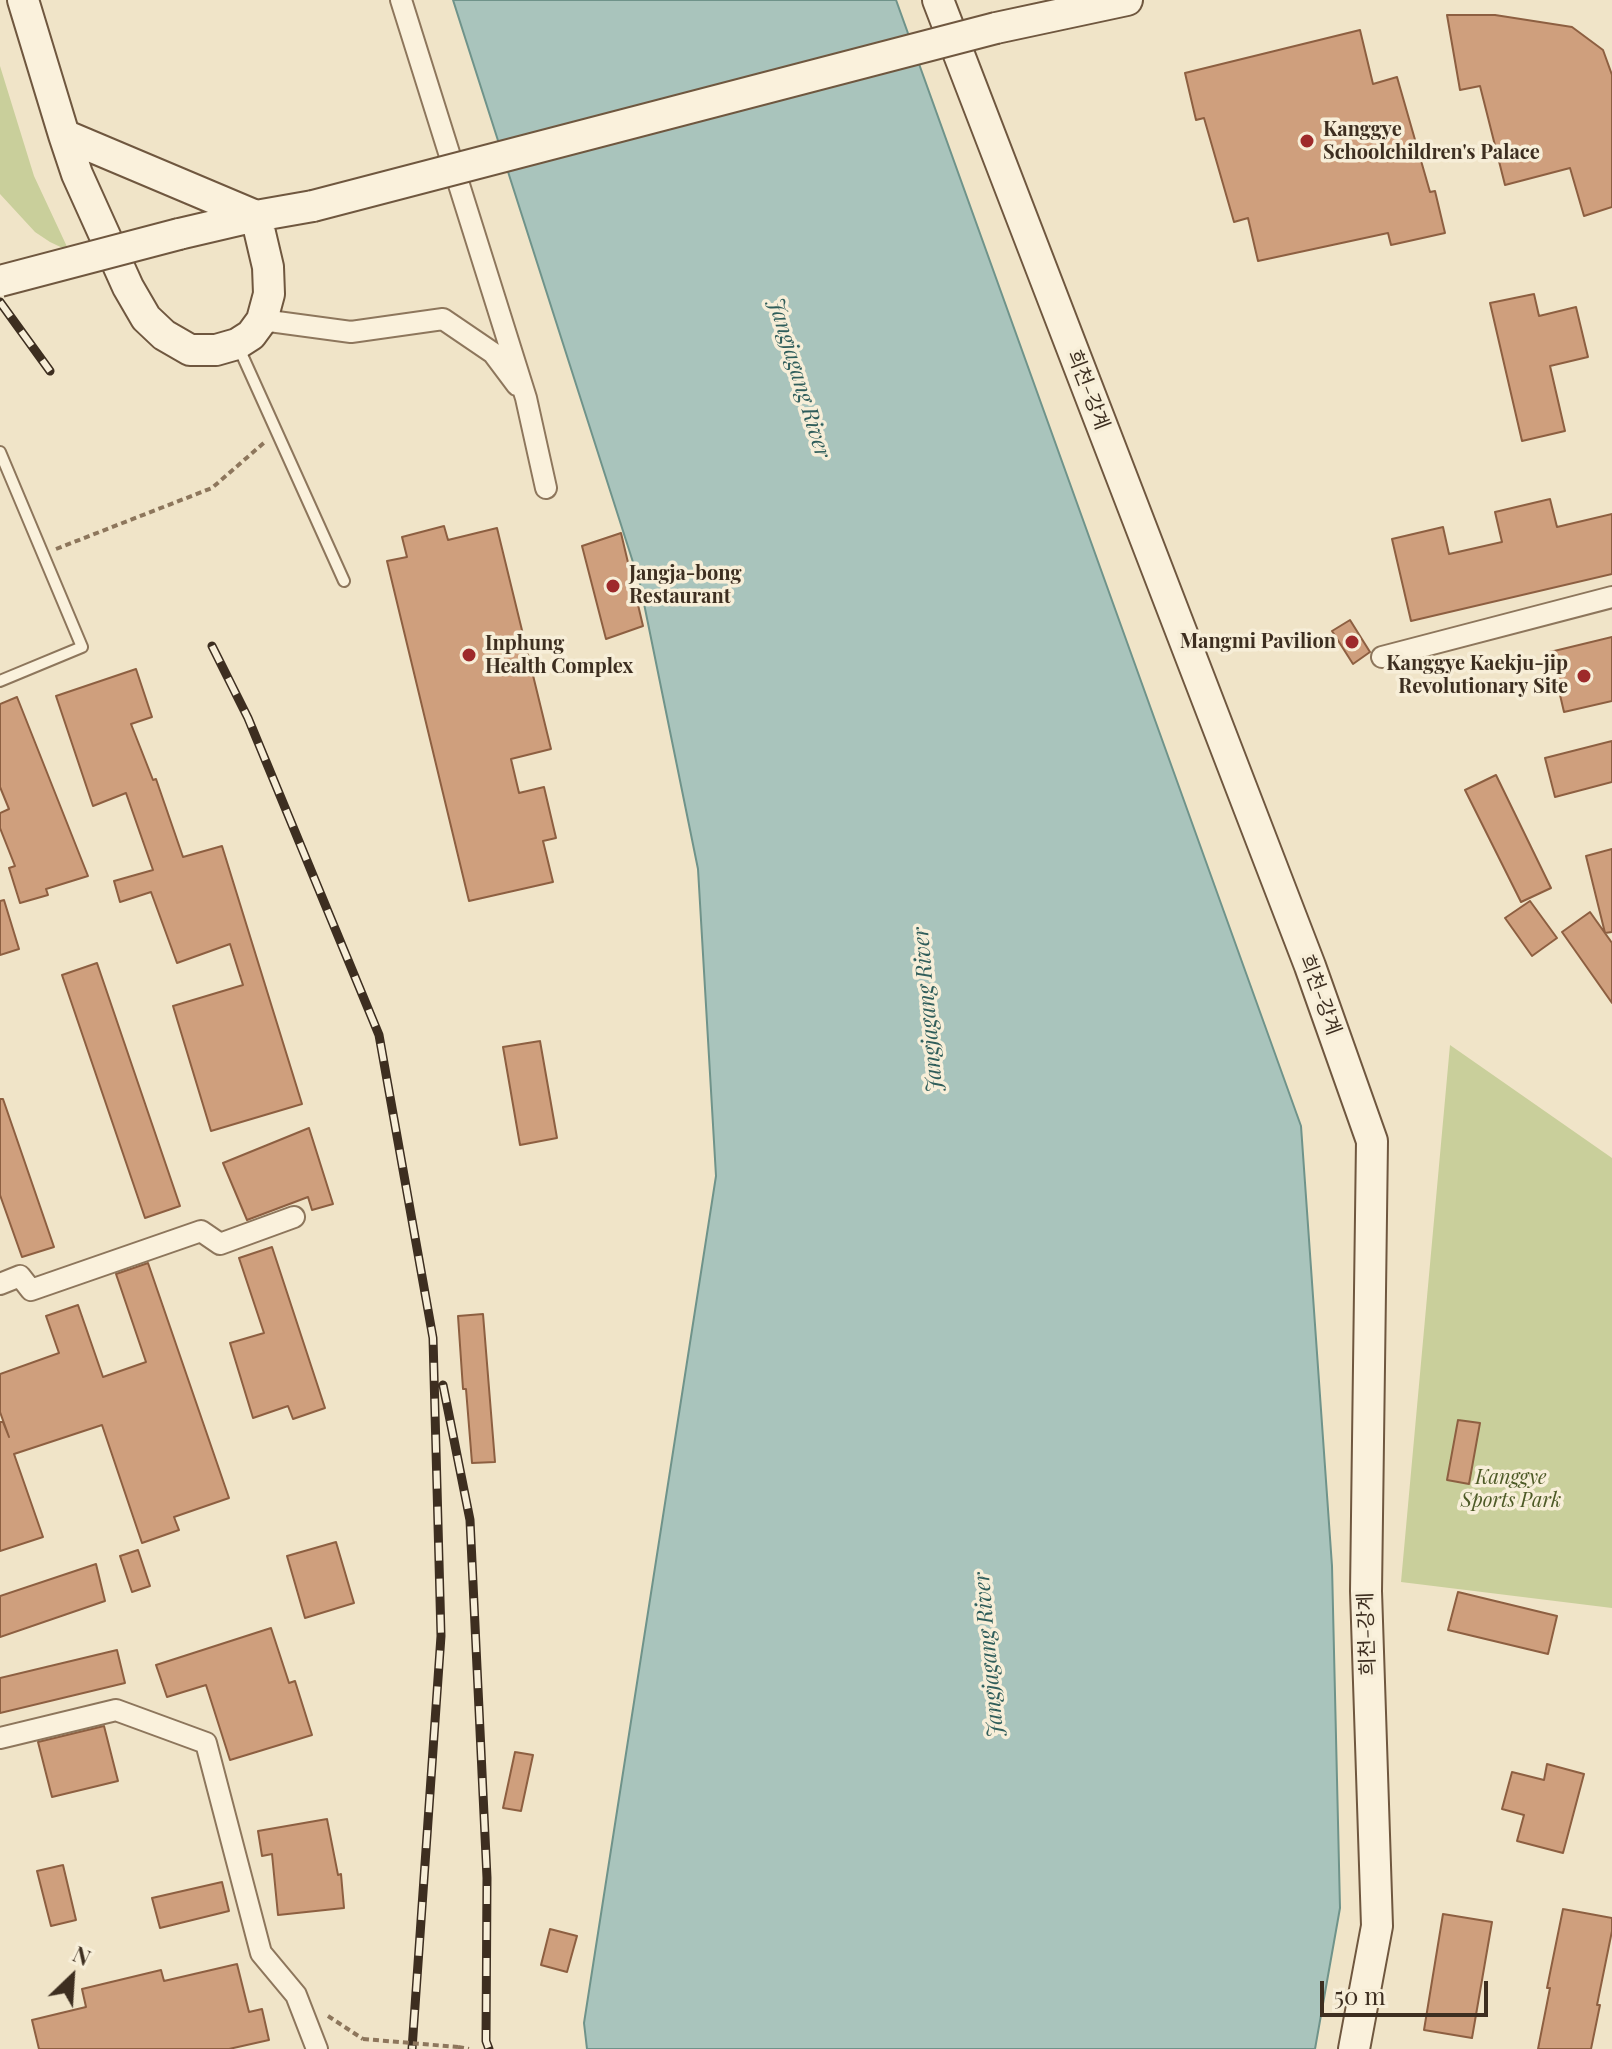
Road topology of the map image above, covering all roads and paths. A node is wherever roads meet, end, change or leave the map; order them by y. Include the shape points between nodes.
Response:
1 (23, 0) edge
2 (401, 0) edge
3 (938, 0) edge
4 (1127, 0) edge
5 (64, 135) junction
6 (256, 216) junction
7 (0, 281) edge
8 (262, 320) junction
9 (237, 344) junction
10 (526, 398) junction
11 (276, 431) junction
12 (0, 452) edge
13 (546, 488) dead end
14 (43, 554) junction
15 (344, 581) dead end
16 (1612, 597) edge
17 (1382, 657) dead end
18 (0, 681) edge
19 (294, 1217) dead end
20 (0, 1284) edge
21 (0, 1738) edge
22 (363, 2039) dead end
23 (317, 2049) edge
24 (469, 2049) edge
25 (1354, 2049) edge

1 - 5 main road
2 - 10 street
3 - 25 main road, 희천-강계 via 1310,966 1372,1141 1366,1591 1377,1926
4 - 6 main road, bridge via 1014,21 313,206
5 - 6 main road
5 - 9 main road via 77,174 146,318 190,350
6 - 7 main road, bridge
6 - 8 main road via 268,267 269,294
8 - 9 main road
8 - 10 street via 351,332 443,319 493,353
9 - 11 lane
10 - 13 street
11 - 14 path via 212,488
11 - 15 lane
12 - 14 lane
14 - 18 lane via 82,647
16 - 17 street
19 - 20 street via 220,1244 201,1231 31,1290 20,1276
21 - 23 street via 116,1710 206,1743 261,1953 296,1995
22 - 24 path, bridge

